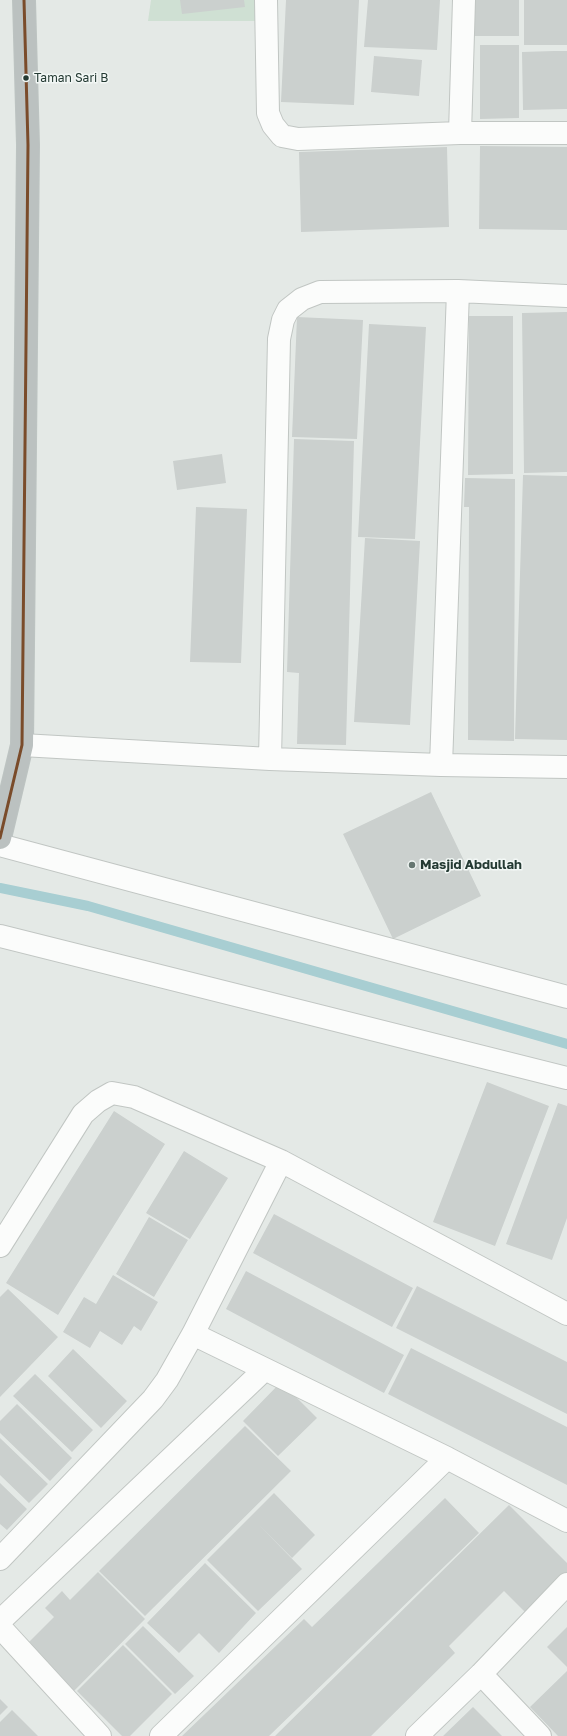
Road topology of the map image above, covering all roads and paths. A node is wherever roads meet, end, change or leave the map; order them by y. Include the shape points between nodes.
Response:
1 (24, 0) edge
2 (266, 0) edge
3 (464, 0) edge
4 (460, 133) junction
5 (567, 133) edge
6 (458, 291) junction
7 (567, 296) edge
8 (22, 745) junction
9 (270, 759) junction
10 (441, 765) junction
11 (567, 767) edge
12 (0, 838) edge
13 (0, 845) edge
14 (0, 936) edge
15 (567, 997) edge
16 (567, 1078) edge
17 (281, 1161) junction
18 (0, 1246) edge
19 (567, 1314) edge
20 (193, 1334) junction
21 (264, 1370) junction
22 (447, 1458) junction
23 (567, 1521) edge
24 (0, 1559) edge
25 (567, 1584) edge
26 (0, 1621) edge
27 (0, 1627) edge
28 (481, 1674) junction
29 (100, 1736) edge
30 (161, 1736) edge
31 (417, 1736) edge
32 (540, 1736) edge

1 - 8 highway via 28,145
2 - 4 street via 268,113 273,126 282,136 298,140
3 - 4 street
4 - 5 street
6 - 7 street
6 - 9 street via 320,292 302,299 288,310 283,320 279,346
6 - 10 street
8 - 9 street
8 - 12 highway
9 - 10 street
10 - 11 street
13 - 15 street
14 - 16 street
17 - 18 street via 134,1097 112,1094 98,1101 83,1114
17 - 19 street
17 - 20 street
20 - 21 street
20 - 24 street via 153,1399
21 - 22 street
21 - 26 street
22 - 23 street
22 - 30 street
25 - 28 street
27 - 29 street
28 - 31 street
28 - 32 street

